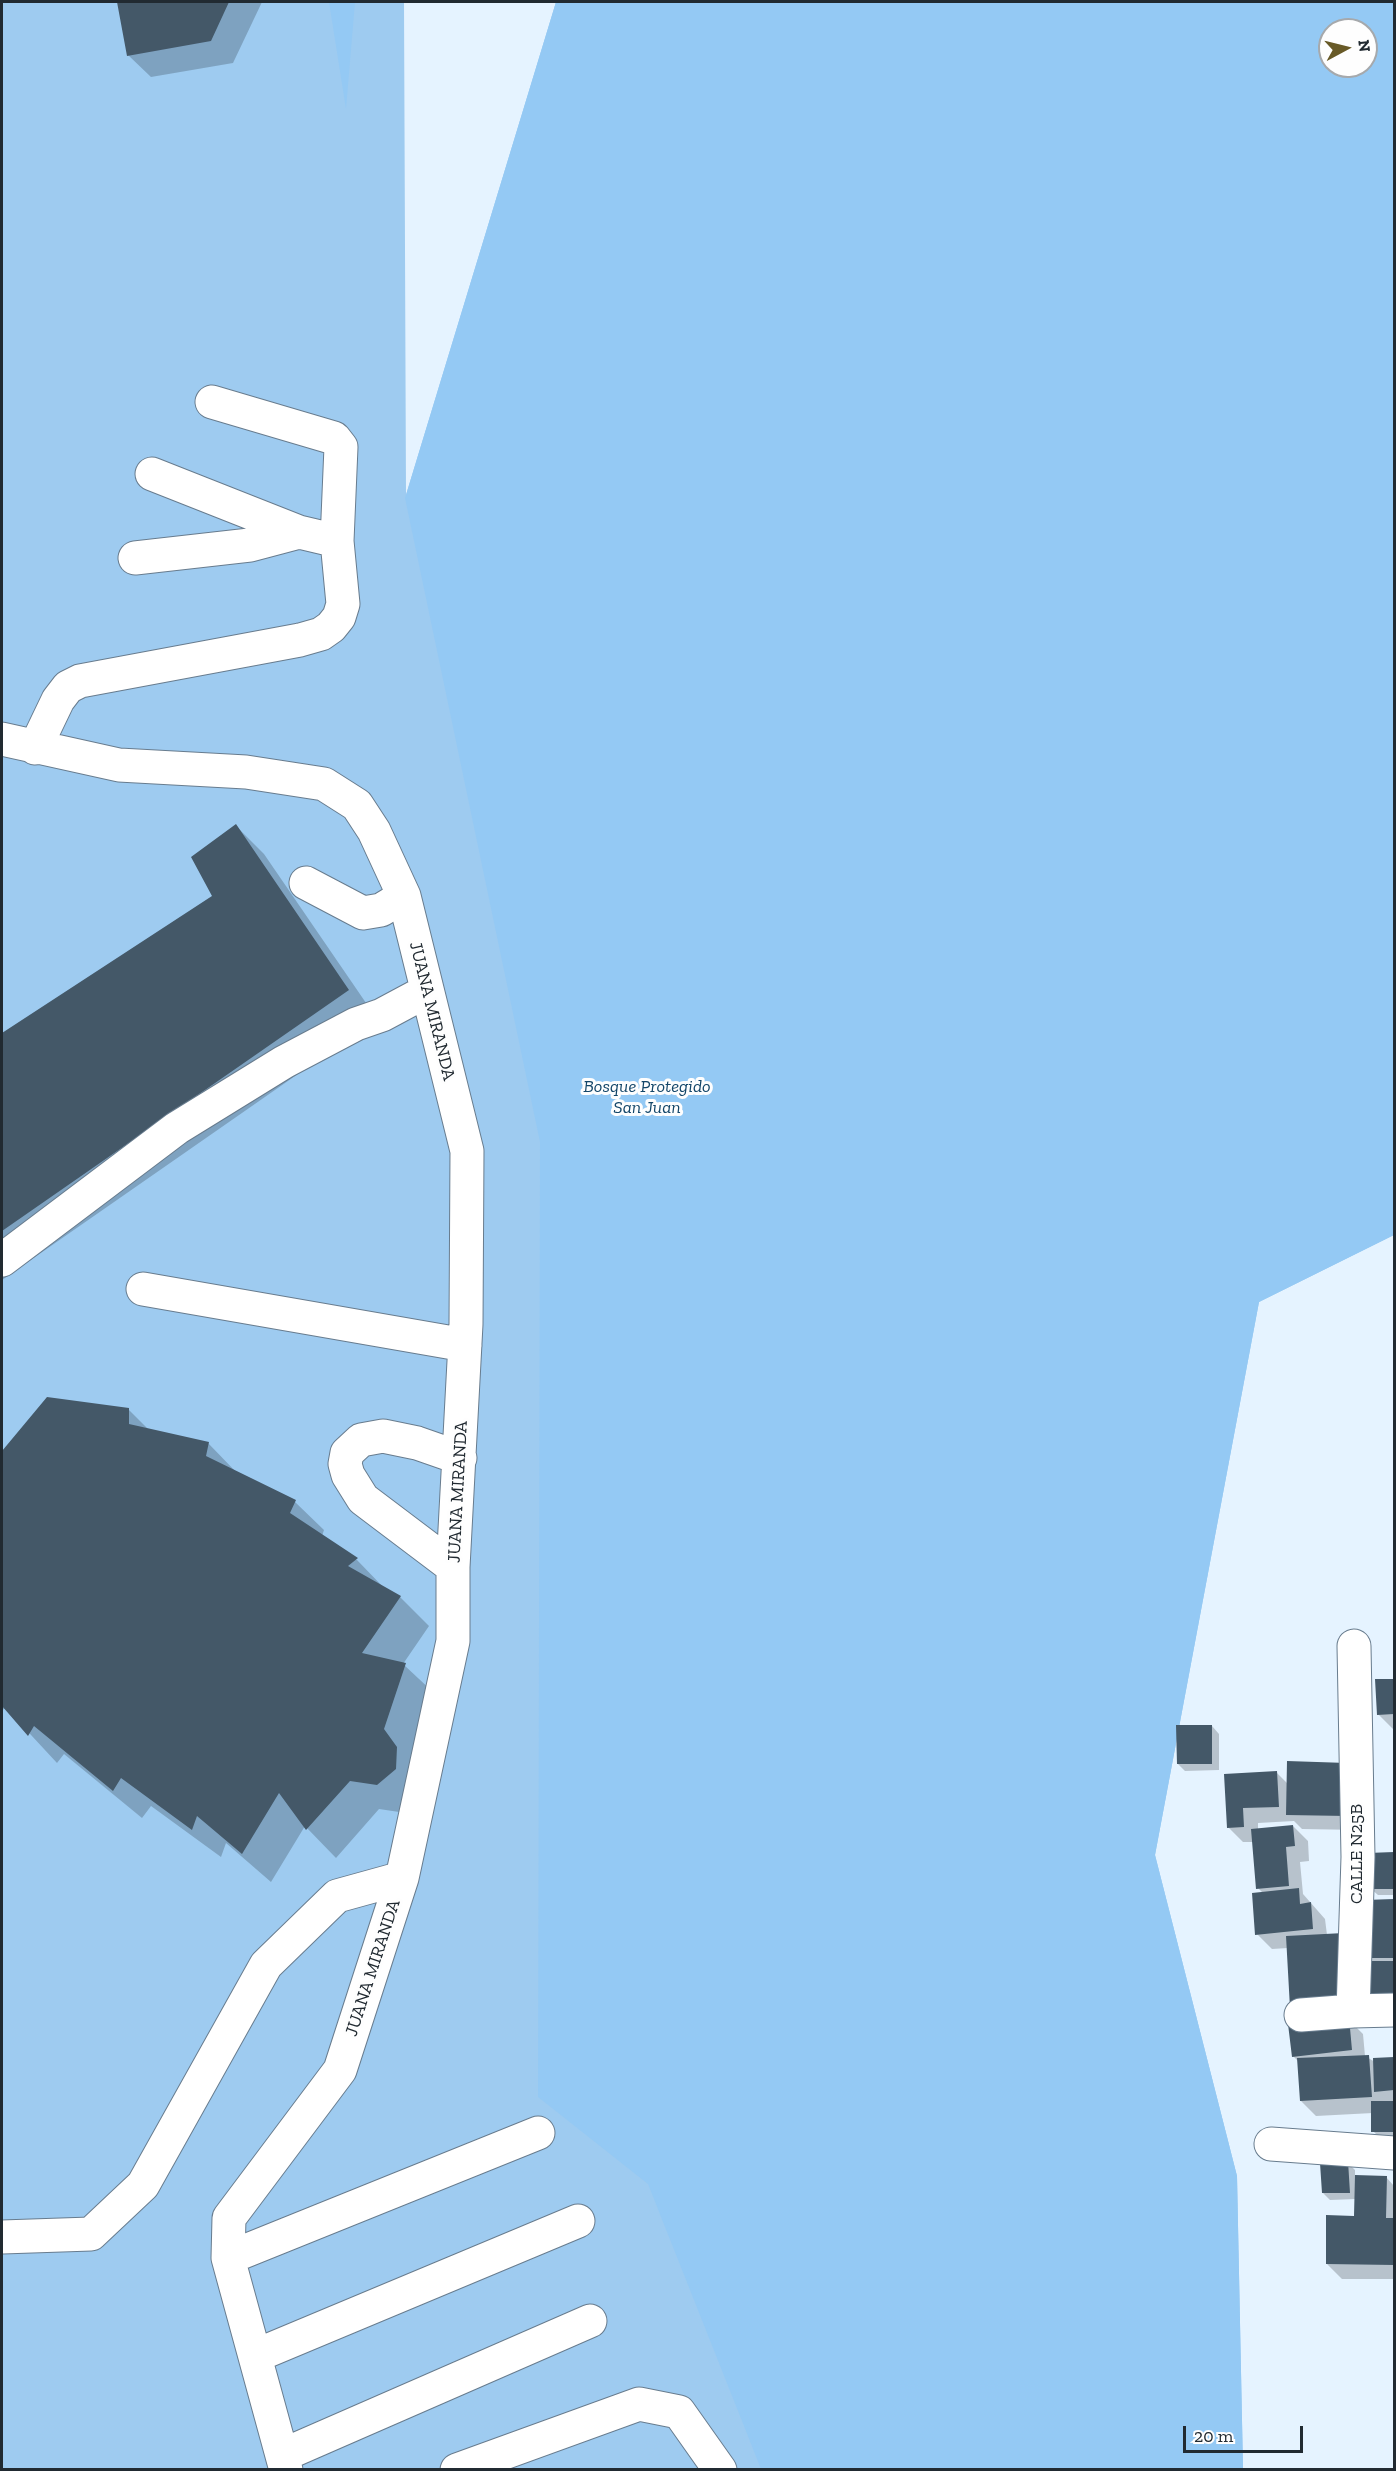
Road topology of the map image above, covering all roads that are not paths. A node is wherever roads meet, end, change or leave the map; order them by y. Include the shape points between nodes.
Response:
1 (212, 402) dead end
2 (152, 474) dead end
3 (299, 532) junction
4 (338, 541) junction
5 (135, 558) dead end
6 (2, 739) edge
7 (35, 748) junction
8 (306, 883) dead end
9 (404, 896) junction
10 (425, 992) junction
11 (2, 1260) edge
12 (143, 1289) dead end
13 (465, 1345) junction
14 (460, 1458) junction
15 (453, 1567) junction
16 (1354, 1646) dead end
17 (402, 1878) junction
18 (1353, 2010) junction
19 (1395, 2010) edge
20 (1301, 2015) dead end
21 (538, 2133) dead end
22 (1271, 2144) dead end
23 (1395, 2153) edge
24 (578, 2221) dead end
25 (2, 2236) edge
26 (228, 2258) junction
27 (590, 2321) dead end
28 (255, 2356) junction
29 (285, 2462) edge
30 (457, 2469) edge
31 (718, 2469) edge

1 - 4 street via 334,438 341,447
2 - 3 street
3 - 4 street
3 - 5 street via 250,545
4 - 7 street via 343,604 331,627 300,640 80,681 68,687 57,700
6 - 7 street, JUANA MIRANDA
7 - 9 street, JUANA MIRANDA via 119,765 246,772 324,784 357,806 374,831
8 - 9 street via 363,913 381,910
9 - 10 street, JUANA MIRANDA
10 - 11 street via 284,1062 177,1128
10 - 13 street, JUANA MIRANDA via 467,1151
12 - 13 street
13 - 14 street, JUANA MIRANDA
14 - 15 street, JUANA MIRANDA
14 - 15 street via 384,1436 361,1440 347,1453 345,1464 363,1499
15 - 17 street, JUANA MIRANDA via 453,1641
16 - 18 street, CALLE N25B via 1358,1857
17 - 25 street via 337,1896 266,1965 143,2185 92,2234
17 - 26 street, JUANA MIRANDA via 340,2070 229,2218
18 - 19 street
18 - 20 street
21 - 26 street
22 - 23 street
24 - 28 street
26 - 28 street, JUANA MIRANDA
27 - 29 street
28 - 29 street, JUANA MIRANDA
30 - 31 street via 639,2404 679,2412

